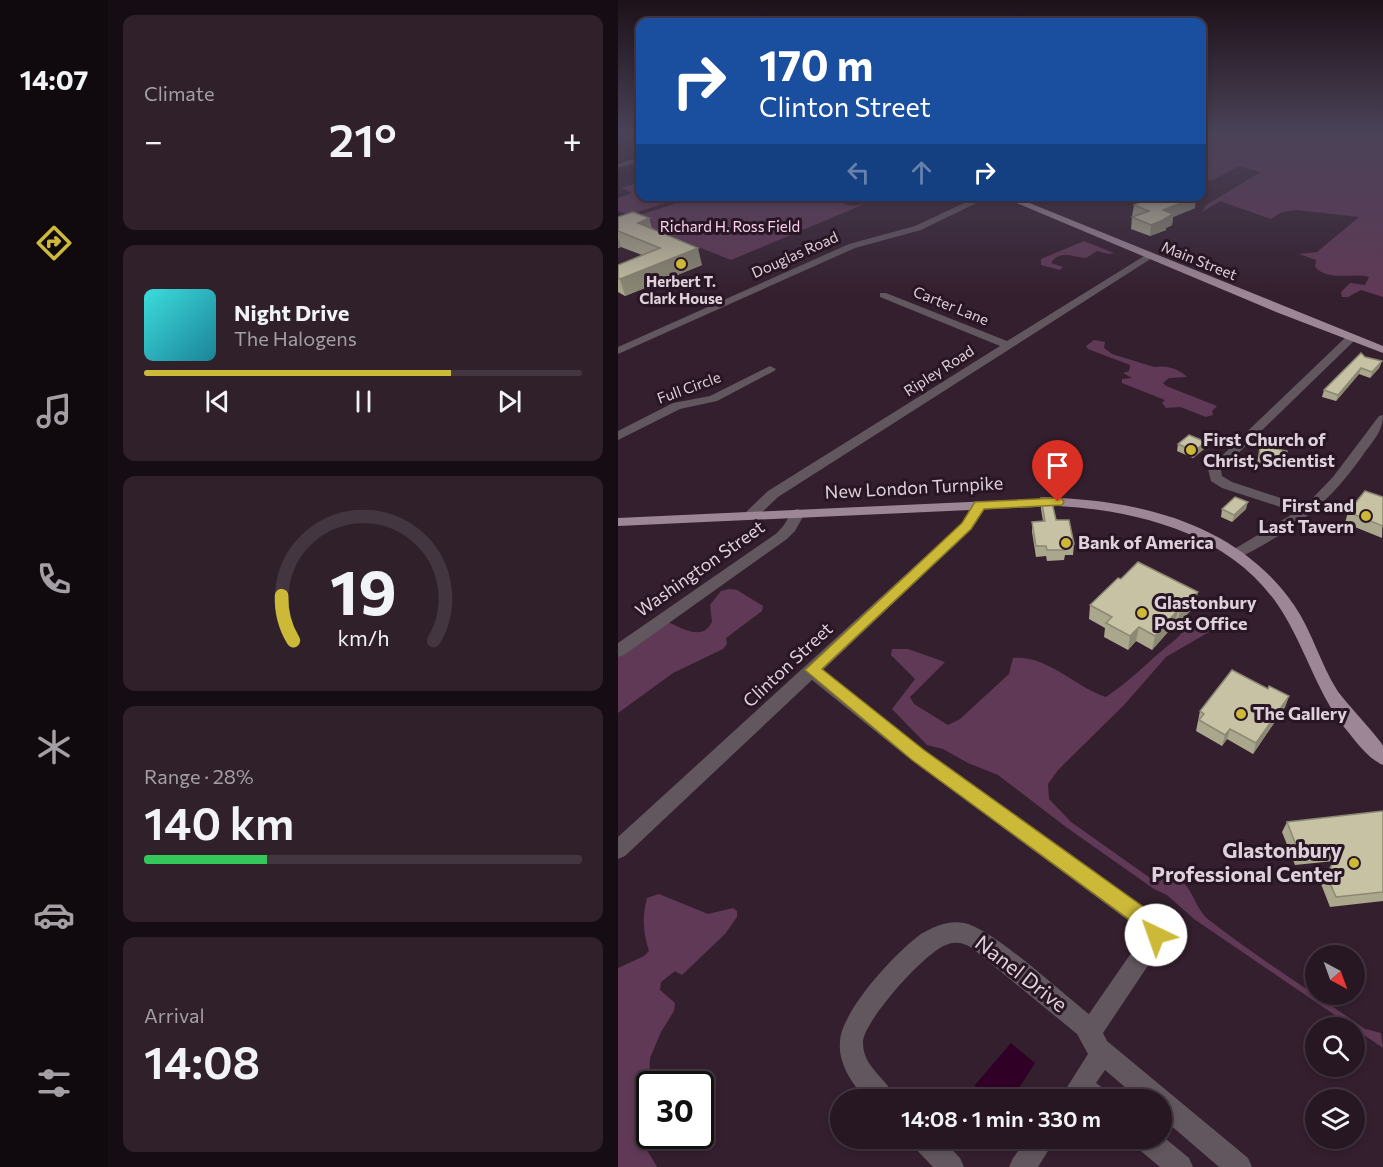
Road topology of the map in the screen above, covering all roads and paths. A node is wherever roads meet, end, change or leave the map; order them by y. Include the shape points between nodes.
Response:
1 (976, 201) edge
2 (1016, 201) edge
3 (1149, 256) junction
4 (883, 295) dead end
5 (1351, 338) junction
6 (1007, 345) junction
7 (1383, 350) edge
8 (618, 351) edge
9 (770, 369) dead end
10 (1383, 419) edge
11 (618, 436) edge
12 (980, 505) junction
13 (1307, 511) junction
14 (798, 513) junction
15 (750, 516) junction
16 (618, 522) edge
17 (1236, 554) junction
18 (618, 651) edge
19 (812, 670) junction
20 (1383, 757) edge
21 (618, 850) edge
22 (1095, 1041) junction
23 (874, 1089) edge
24 (1086, 1089) edge
25 (1148, 1089) edge
26 (1172, 1110) edge
27 (934, 1149) edge
28 (1036, 1149) edge
29 (1158, 1149) edge
30 (951, 1167) edge
31 (1022, 1167) edge
32 (1180, 1167) edge
33 (1239, 1167) edge

1 - 8 street, Douglas Road via 918,228 852,246
2 - 3 main road, Main Street
3 - 5 main road, Main Street
3 - 6 street, Ripley Road
4 - 6 street, Carter Lane
5 - 7 main road, Main Street
5 - 13 street via 1214,469 1216,477 1227,485
6 - 15 street, Ripley Road via 773,494
9 - 11 street, Full Circle via 715,398 679,405
10 - 13 street via 1341,475
12 - 14 main road, New London Turnpike
12 - 17 main road, New London Turnpike via 1074,502 1130,508 1191,528
12 - 19 street, Clinton Street via 967,526
13 - 17 street
14 - 15 main road, New London Turnpike
14 - 18 street, Washington Street via 782,536
15 - 16 main road, New London Turnpike
17 - 20 main road, New London Turnpike via 1280,596 1327,688
19 - 21 street, Clinton Street
19 - 22 street via 904,745 1156,928 1156,936
22 - 23 street, Nanel Drive via 1049,995 972,935 960,932 940,936 918,949 864,1010 854,1029 851,1041 855,1064
22 - 24 street via 1099,1059
22 - 25 street, Nanel Drive
26 - 33 street, Nanel Drive
27 - 30 street
28 - 31 street
29 - 32 street

